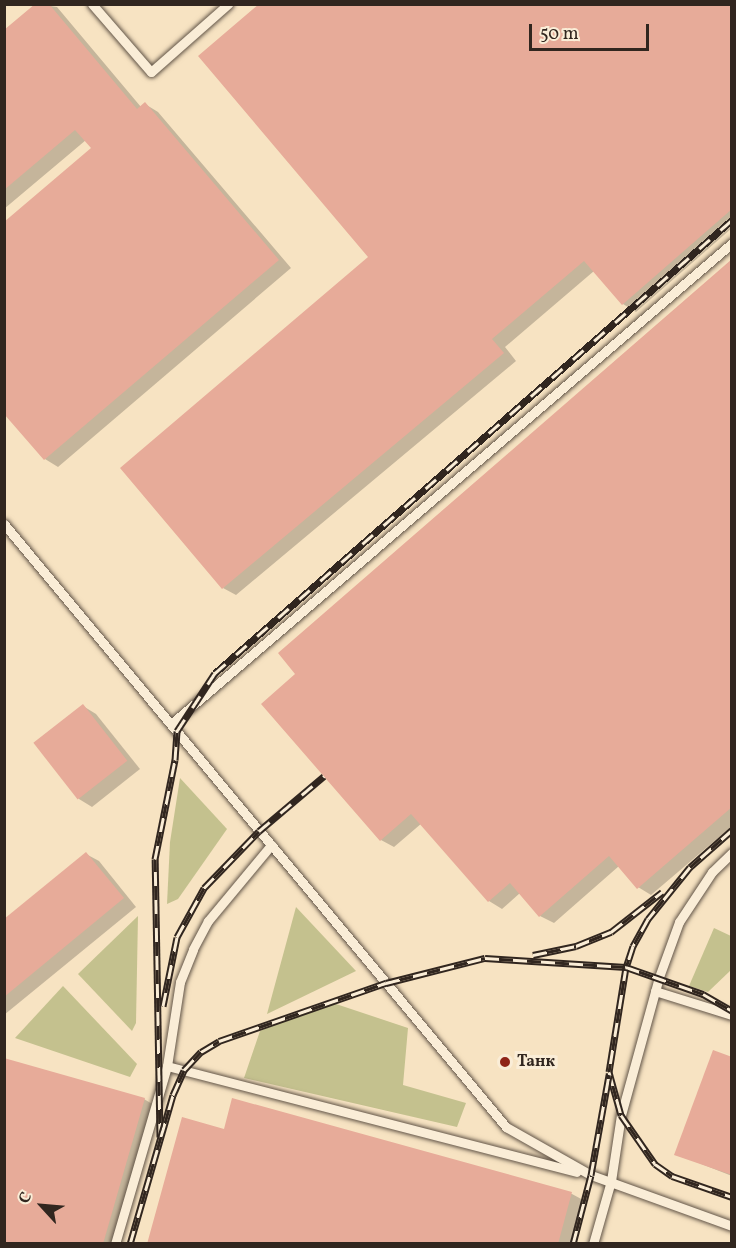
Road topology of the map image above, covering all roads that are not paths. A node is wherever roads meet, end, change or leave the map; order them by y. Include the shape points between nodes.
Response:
1 (92, 4) edge
2 (228, 4) edge
3 (732, 243) edge
4 (4, 524) edge
5 (171, 724) junction
6 (271, 845) junction
7 (732, 853) edge
8 (655, 991) junction
9 (732, 1015) edge
10 (167, 1066) junction
11 (591, 1176) junction
12 (611, 1181) junction
13 (732, 1226) edge
14 (115, 1244) edge
15 (593, 1244) edge

1 - 2 lane via 152,72
3 - 5 lane
4 - 5 lane
5 - 6 lane
6 - 10 lane via 208,921 193,949 180,982
6 - 11 lane via 506,1127
7 - 8 lane via 712,872 679,922
8 - 9 lane
8 - 12 lane via 621,1115
10 - 11 lane
10 - 14 lane
11 - 12 lane
12 - 13 lane
12 - 15 lane

